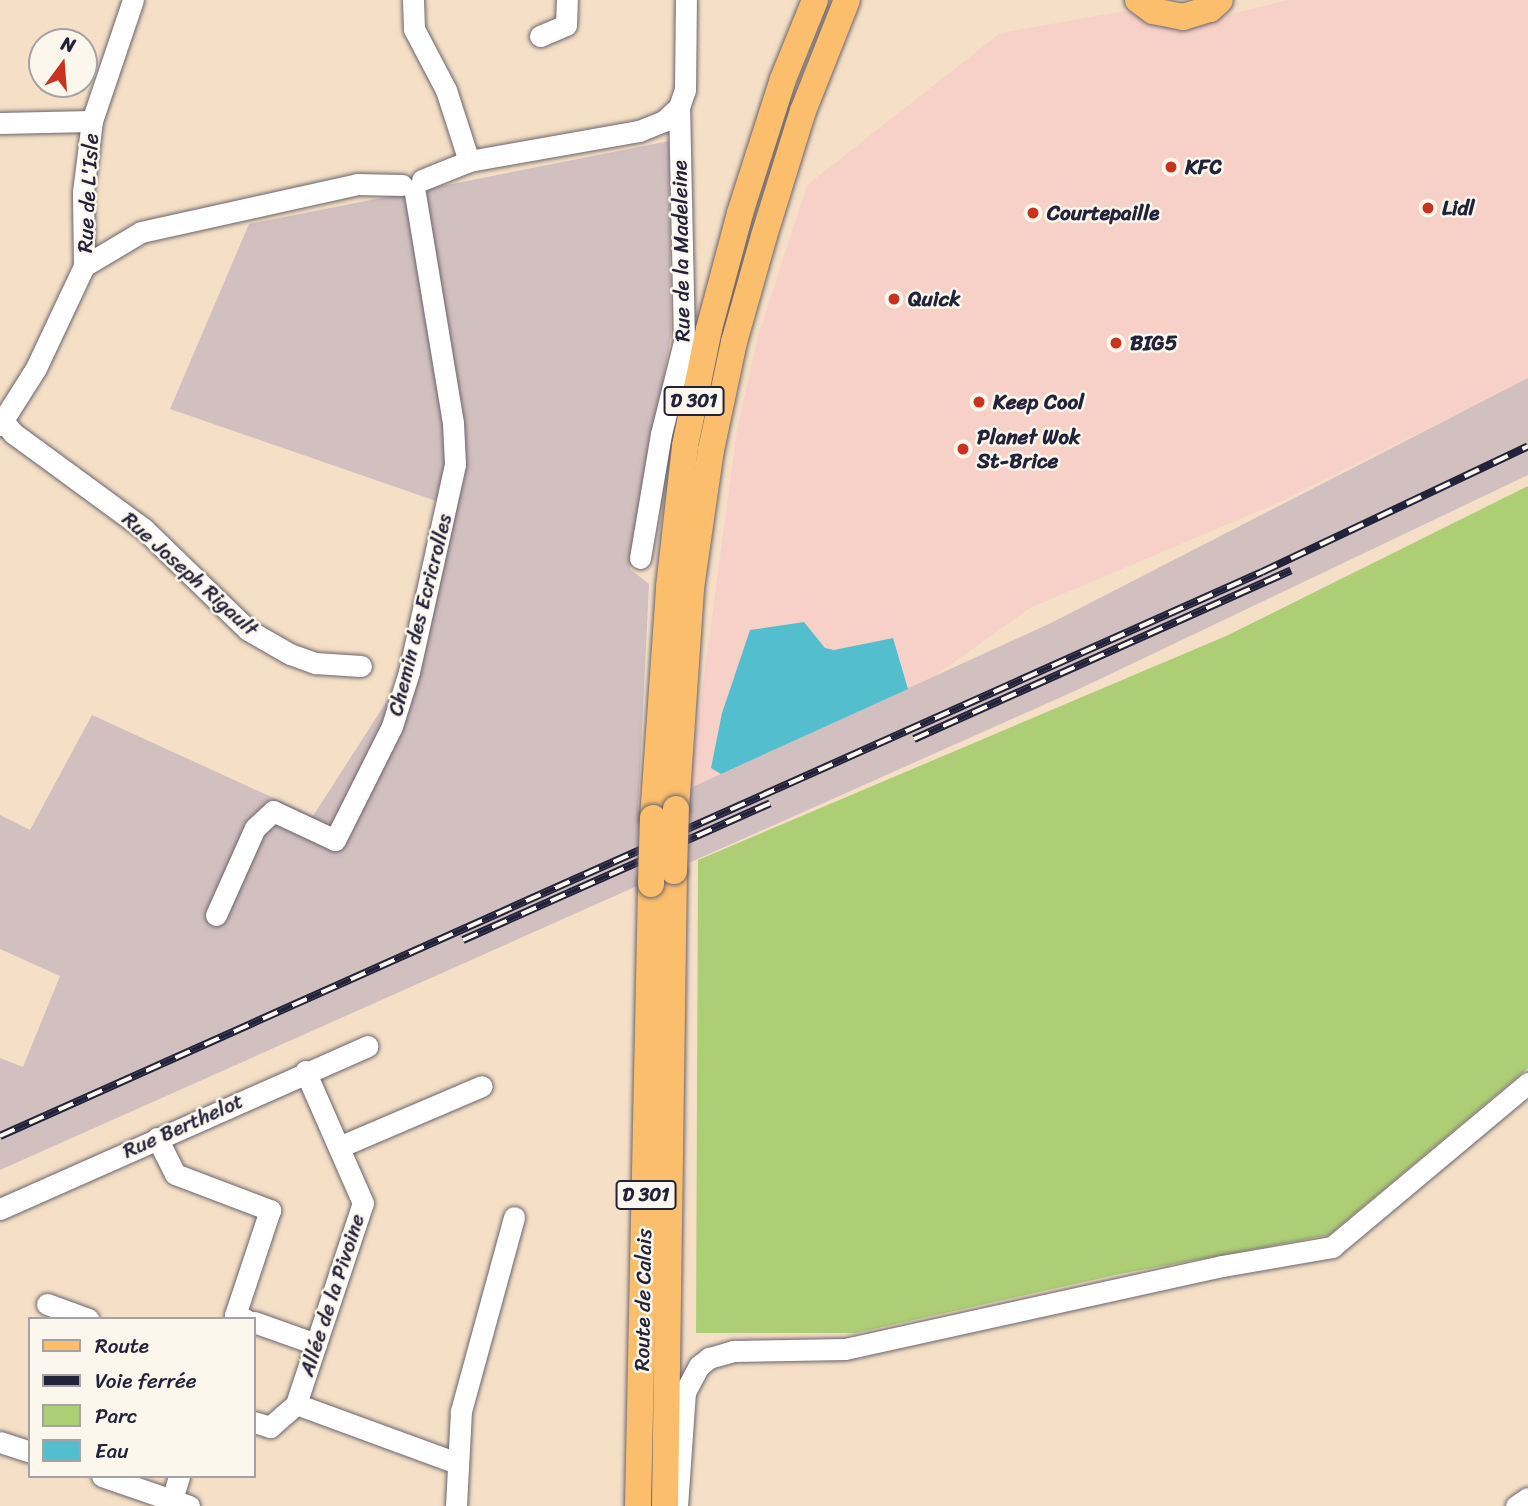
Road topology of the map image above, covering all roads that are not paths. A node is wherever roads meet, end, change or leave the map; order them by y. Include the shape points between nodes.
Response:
1 (133, 0) edge
2 (413, 0) edge
3 (567, 0) edge
4 (686, 0) edge
5 (814, 0) edge
6 (839, 0) edge
7 (847, 0) edge
8 (1138, 0) edge
9 (1220, 0) edge
10 (540, 36) dead end
11 (682, 98) junction
12 (803, 111) junction
13 (92, 121) junction
14 (0, 122) edge
15 (469, 161) junction
16 (413, 186) junction
17 (84, 266) junction
18 (1, 422) edge
19 (640, 558) dead end
20 (361, 666) dead end
21 (665, 813) junction
22 (216, 915) dead end
23 (367, 1046) dead end
24 (305, 1071) junction
25 (1528, 1083) edge
26 (482, 1086) dead end
27 (157, 1138) junction
28 (339, 1147) junction
29 (0, 1209) edge
30 (514, 1217) dead end
31 (47, 1304) dead end
32 (83, 1317) edge
33 (240, 1317) edge
34 (256, 1323) edge
35 (316, 1344) junction
36 (296, 1404) junction
37 (256, 1423) edge
38 (0, 1442) edge
39 (28, 1451) edge
40 (457, 1463) junction
41 (107, 1478) edge
42 (179, 1478) edge
43 (1528, 1498) edge
44 (177, 1504) edge
45 (456, 1506) edge
46 (638, 1506) edge
47 (665, 1506) edge
48 (677, 1506) edge
49 (1516, 1506) edge

1 - 13 street, Rue de L'Isle
2 - 15 street via 414,29 446,90
3 - 10 street via 566,25
4 - 11 street, Rue de la Madeleine
5 - 21 main road, D 301 via 740,213 709,329 685,446 669,587
6 - 12 main road
7 - 12 main road, D 301
8 - 9 main road via 1153,11 1183,17 1210,9
11 - 15 street via 664,121 639,131
11 - 19 street, Rue de la Madeleine via 684,342 661,434
12 - 21 main road, D 301 via 734,342 711,450
13 - 14 street
13 - 17 street, Rue de L'Isle via 83,192
15 - 16 street
16 - 17 street via 357,184 192,217 141,232
16 - 22 street, Chemin des Ecricrolles via 453,424 454,464 409,672 392,726 335,840 273,811 255,828
17 - 18 street via 36,368
18 - 20 street, Rue Joseph Rigault via 144,528 248,630 315,663
21 - 46 main road, Route de Calais / D 301, bridge via 651,884
21 - 47 main road, Route de Calais / D 301, bridge via 674,871
23 - 24 street, Rue Berthelot
24 - 27 street, Rue Berthelot
24 - 28 street, Allée de la Pivoine
25 - 48 street via 1332,1247 1168,1277 845,1349 734,1351 709,1358 699,1366 685,1392
26 - 28 street
27 - 29 street, Rue Berthelot
27 - 33 street via 175,1174 270,1210 234,1315
28 - 35 street, Allée de la Pivoine via 363,1203
30 - 40 street via 461,1411
31 - 32 street
34 - 35 street
35 - 36 street, Allée de la Pivoine
36 - 37 street via 270,1427
36 - 40 street
38 - 39 street
40 - 45 street
41 - 44 street
42 - 44 street
43 - 49 street

